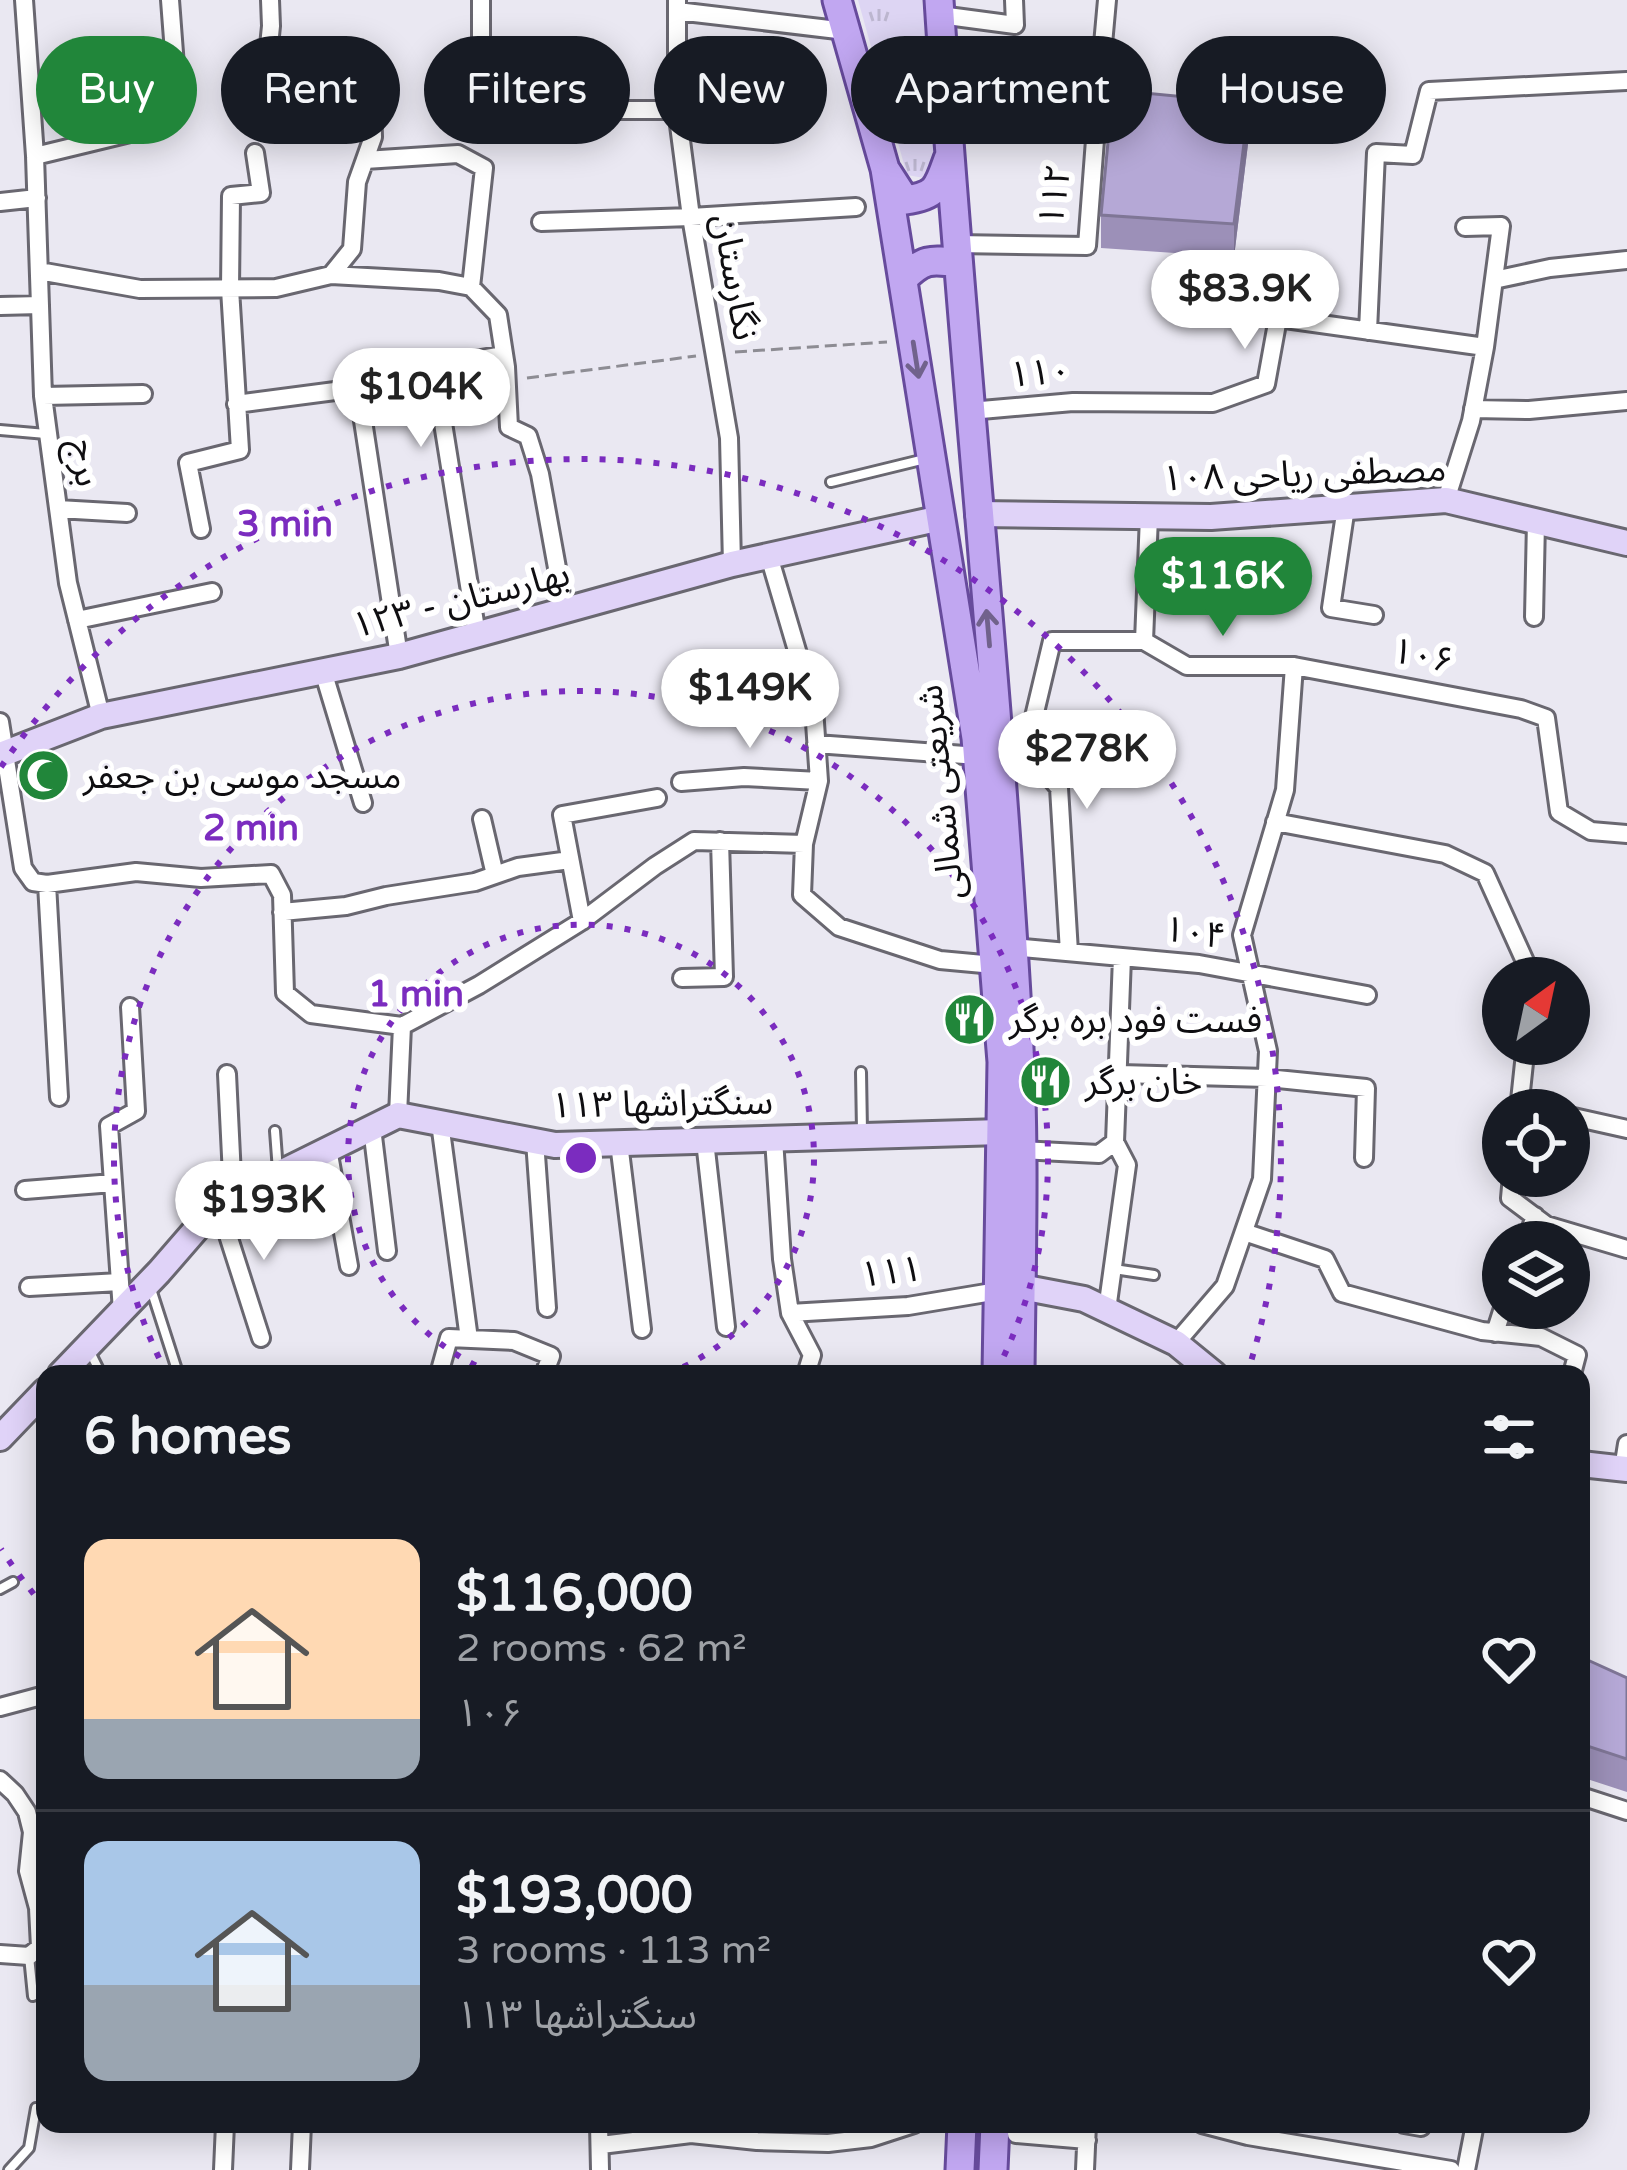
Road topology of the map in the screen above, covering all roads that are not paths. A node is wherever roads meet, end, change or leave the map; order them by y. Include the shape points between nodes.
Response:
1 (24, 0) edge
2 (170, 0) edge
3 (270, 0) edge
4 (481, 0) edge
5 (837, 0) edge
6 (1014, 0) edge
7 (1107, 0) edge
8 (677, 5) edge
9 (939, 7) edge
10 (846, 31) junction
11 (173, 36) edge
12 (482, 36) edge
13 (677, 36) edge
14 (1104, 36) edge
15 (1627, 81) edge
16 (85, 144) edge
17 (681, 144) edge
18 (1095, 144) edge
19 (256, 153) dead end
20 (35, 156) junction
21 (949, 157) junction
22 (365, 160) junction
23 (885, 169) junction
24 (37, 198) junction
25 (0, 202) edge
26 (856, 207) dead end
27 (691, 217) junction
28 (541, 222) dead end
29 (1465, 227) dead end
30 (957, 254) junction
31 (1627, 260) edge
32 (39, 272) junction
33 (331, 275) junction
34 (903, 279) junction
35 (1494, 280) junction
36 (471, 287) junction
37 (230, 289) junction
38 (40, 305) junction
39 (0, 306) edge
40 (1368, 331) junction
41 (1485, 347) junction
42 (504, 356) junction
43 (143, 394) dead end
44 (43, 396) junction
45 (1627, 401) edge
46 (236, 404) junction
47 (1473, 409) junction
48 (970, 411) junction
49 (0, 430) edge
50 (47, 434) junction
51 (932, 458) junction
52 (831, 482) dead end
53 (1446, 500) junction
54 (1346, 507) junction
55 (58, 509) junction
56 (127, 513) dead end
57 (978, 514) junction
58 (1149, 516) junction
59 (941, 518) junction
60 (1537, 521) junction
61 (201, 529) dead end
62 (1627, 543) edge
63 (769, 556) junction
64 (732, 564) junction
65 (212, 592) dead end
66 (565, 612) junction
67 (1374, 615) dead end
68 (1534, 616) dead end
69 (77, 620) junction
70 (477, 635) junction
71 (1144, 641) junction
72 (399, 656) junction
73 (1294, 666) junction
74 (322, 671) junction
75 (101, 716) junction
76 (0, 722) edge
77 (816, 744) junction
78 (3, 754) edge
79 (1000, 761) junction
80 (819, 781) junction
81 (681, 782) dead end
82 (657, 798) dead end
83 (364, 803) dead end
84 (482, 819) dead end
85 (1275, 822) junction
86 (1627, 834) edge
87 (720, 842) junction
88 (804, 844) junction
89 (570, 860) junction
90 (495, 875) junction
91 (47, 884) junction
92 (282, 912) junction
93 (582, 921) junction
94 (1069, 952) junction
95 (1003, 956) junction
96 (1122, 957) junction
97 (1523, 957) edge
98 (1251, 975) junction
99 (682, 978) dead end
100 (1367, 995) dead end
101 (130, 1007) dead end
102 (402, 1026) junction
103 (861, 1072) dead end
104 (227, 1074) dead end
105 (1120, 1074) junction
106 (1267, 1078) junction
107 (59, 1097) dead end
108 (398, 1115) junction
109 (1590, 1121) edge
110 (440, 1123) junction
111 (372, 1128) junction
112 (1627, 1129) edge
113 (275, 1130) dead end
114 (862, 1136) junction
115 (774, 1139) junction
116 (535, 1141) junction
117 (706, 1141) junction
118 (1010, 1141) junction
119 (1115, 1142) junction
120 (619, 1143) junction
121 (328, 1149) junction
122 (1364, 1158) dead end
123 (278, 1174) junction
124 (113, 1183) junction
125 (25, 1190) dead end
126 (1510, 1197) edge
127 (226, 1200) junction
128 (1535, 1216) junction
129 (1533, 1221) edge
130 (1244, 1232) junction
131 (1627, 1250) edge
132 (387, 1251) dead end
133 (349, 1266) dead end
134 (1112, 1269) junction
135 (1154, 1275) dead end
136 (120, 1282) junction
137 (149, 1282) junction
138 (29, 1287) dead end
139 (1010, 1289) junction
140 (547, 1308) dead end
141 (1107, 1310) junction
142 (122, 1311) junction
143 (790, 1313) junction
144 (726, 1328) dead end
145 (642, 1329) dead end
146 (1496, 1329) edge
147 (1495, 1333) junction
148 (261, 1338) dead end
149 (469, 1339) junction
150 (1176, 1343) junction
151 (87, 1347) junction
152 (70, 1365) edge
153 (96, 1365) edge
154 (175, 1365) edge
155 (442, 1365) edge
156 (548, 1365) edge
157 (809, 1365) edge
158 (998, 1365) edge
159 (1019, 1365) edge
160 (1203, 1365) edge
161 (1574, 1365) edge
162 (36, 1400) edge
163 (0, 1438) edge
164 (1626, 1461) edge
165 (1590, 1463) edge
166 (13, 1582) dead end
167 (0, 1589) edge
168 (36, 1697) edge
169 (0, 1707) edge
170 (0, 1780) edge
171 (1590, 1799) edge
172 (1627, 1811) edge
173 (36, 1813) edge
174 (36, 1894) edge
175 (36, 1939) edge
176 (34, 1951) junction
177 (0, 1954) edge
178 (33, 1996) dead end
179 (36, 2108) dead end
180 (225, 2133) edge
181 (302, 2133) edge
182 (600, 2133) edge
183 (865, 2133) edge
184 (962, 2133) edge
185 (1004, 2133) edge
186 (1087, 2133) edge
187 (1264, 2133) edge
188 (1473, 2133) edge
189 (601, 2145) junction
190 (9, 2170) edge
191 (223, 2170) edge
192 (300, 2170) edge
193 (600, 2170) edge
194 (960, 2170) edge
195 (993, 2170) edge
196 (1084, 2170) edge
197 (1451, 2170) edge
198 (1466, 2170) edge

1 - 20 street, برج
2 - 11 street
3 - 22 street via 266,75 281,93 353,87 371,105
4 - 12 street
5 - 10 main road, شریعتی شمالی
6 - 9 street via 1016,25
7 - 14 street
8 - 10 street
8 - 13 street, نگارستان
9 - 21 main road, شریعتی شمالی
10 - 23 main road, شریعتی شمالی
15 - 40 street via 1429,91 1413,155 1376,153
16 - 20 street
17 - 27 street, نگارستان
18 - 30 street, ۱۱۲ via 1087,246
19 - 37 street via 261,193 231,196
20 - 24 street, برج
21 - 23 main road via 937,189 922,198 905,200
21 - 30 main road, شریعتی شمالی
22 - 33 street via 352,249
22 - 36 street via 458,154 484,168
23 - 34 main road, شریعتی شمالی
24 - 25 street
24 - 32 street, برج
26 - 27 street
27 - 28 street
27 - 64 street, نگارستان via 729,438
29 - 35 street via 1501,226
30 - 34 main road via 916,266
30 - 48 main road, شریعتی شمالی
31 - 35 street
32 - 37 street via 140,289
32 - 38 street, برج
33 - 36 street
33 - 37 street
34 -> 51 main road, شریعتی شمالی
35 - 41 street
36 - 42 street via 498,315
37 - 46 street
38 - 39 street
38 - 44 street, برج
40 - 41 street, ۱۱۰
40 - 48 street, ۱۱۰ via 1278,318 1265,384 1213,403
41 - 47 street
42 - 66 street via 509,427 528,436 534,455
42 - 70 street via 434,367
43 - 44 street
44 - 50 street, برج
45 - 47 street
46 - 61 street via 240,450 188,463
46 - 72 street via 358,388
47 - 53 street
48 - 57 main road, شریعتی شمالی
49 - 50 lane
50 - 55 street, برج
51 - 52 lane
51 - 59 main road, شریعتی شمالی
53 - 54 street, مصطفی ریاحی ۱۰۸
53 - 60 street, مصطفی ریاحی ۱۰۸
54 - 58 street, مصطفی ریاحی ۱۰۸
54 - 67 street via 1331,608
55 - 56 street
55 - 69 street, برج
57 - 58 street, مصطفی ریاحی ۱۰۸
79 -> 57 main road, شریعتی شمالی
58 - 71 street
59 - 63 street, بهارستان - ۱۲۳
59 - 79 main road, شریعتی شمالی
60 - 62 street, مصطفی ریاحی ۱۰۸
60 - 68 street
63 - 64 street, بهارستان - ۱۲۳
63 - 77 street via 814,708
64 - 66 street, بهارستان - ۱۲۳
65 - 69 street
66 - 70 street, بهارستان - ۱۲۳
69 - 75 street, برج
70 - 72 street, بهارستان - ۱۲۳
71 - 73 street, ۱۰۶ via 1187,666
71 - 79 street, ۱۰۶ via 1052,641
72 - 74 street, بهارستان - ۱۲۳
73 - 85 street via 1285,790
73 - 86 street, ۱۰۶ via 1546,718 1559,812 1591,831
74 - 75 street, بهارستان - ۱۲۳
74 - 83 street
75 - 78 street, بهارستان - ۱۲۳
76 - 78 street
77 - 79 street
77 - 80 street
78 - 91 street via 23,868 33,882
79 - 94 street via 1043,769 1059,788
79 - 95 main road, شریعتی شمالی
80 - 81 street
80 - 88 street
82 - 89 street via 562,815
84 - 90 street
85 - 97 street via 1445,854 1485,873
85 - 98 street via 1242,934
87 - 88 street
87 - 93 street via 694,841
87 - 99 street via 724,977
88 - 95 street, ۱۰۴ via 802,896 839,927 940,960
89 - 90 street
89 - 93 street
90 - 92 street
91 - 92 street via 136,872 271,874
91 - 107 street
92 - 102 street via 285,993 311,1014
93 - 102 street
94 - 95 street, ۱۰۴
94 - 96 street, ۱۰۴
95 - 118 main road, شریعتی شمالی
96 - 98 street, ۱۰۴
96 - 105 street
98 - 100 street, ۱۰۴
98 - 106 street
101 - 124 street via 136,1111 109,1126
102 - 108 street
103 - 114 lane
104 - 127 street
105 - 106 street
105 - 119 street
106 - 122 street via 1366,1088
106 - 130 street via 1262,1179
108 - 110 street, سنگتراشها ۱۱۳
108 - 111 street
109 - 112 street
110 - 116 street, سنگتراشها ۱۱۳
110 - 149 street
111 - 121 street
111 - 132 street
113 - 123 lane
114 - 115 street, سنگتراشها ۱۱۳
114 - 118 street, سنگتراشها ۱۱۳
115 - 117 street, سنگتراشها ۱۱۳
115 - 143 street
116 - 120 street, سنگتراشها ۱۱۳
116 - 140 street
117 - 120 street, سنگتراشها ۱۱۳
117 - 144 street
118 - 119 street via 1099,1154
118 - 139 main road, شریعتی شمالی
119 - 134 street via 1127,1165
120 - 145 street
121 - 123 street
121 - 133 street
123 - 127 street
124 - 125 street
124 - 136 street
126 - 128 street
127 - 137 street
127 - 148 street
128 - 129 street
128 - 131 street
130 - 147 street via 1325,1259 1342,1293
130 - 150 street via 1226,1286
134 - 135 lane
134 - 141 street
136 - 138 street
136 - 142 street
137 - 142 street
137 - 154 lane
139 - 141 street
139 - 143 street, ۱۱۱
139 - 158 main road, شریعتی شمالی
139 - 159 main road, شریعتی شمالی
141 - 150 street
142 - 151 street
143 - 157 street via 812,1355
146 - 147 street
147 - 161 street via 1541,1337 1577,1355
149 - 155 street via 449,1338
149 - 156 street via 514,1341 551,1356
150 - 160 street
151 - 152 street
151 - 153 lane
162 - 163 street
164 - 165 street
166 - 167 lane
168 - 169 street
170 - 173 street
171 - 172 street
173 - 174 street via 28,1871
175 - 176 street
176 - 177 street
176 - 178 lane
179 - 190 lane via 29,2148
180 - 191 street
181 - 192 street
182 - 189 street
183 - 189 street via 828,2143 692,2134
184 - 194 main road
185 - 195 main road
186 - 196 street
187 - 197 street
188 - 198 street
189 - 193 street

